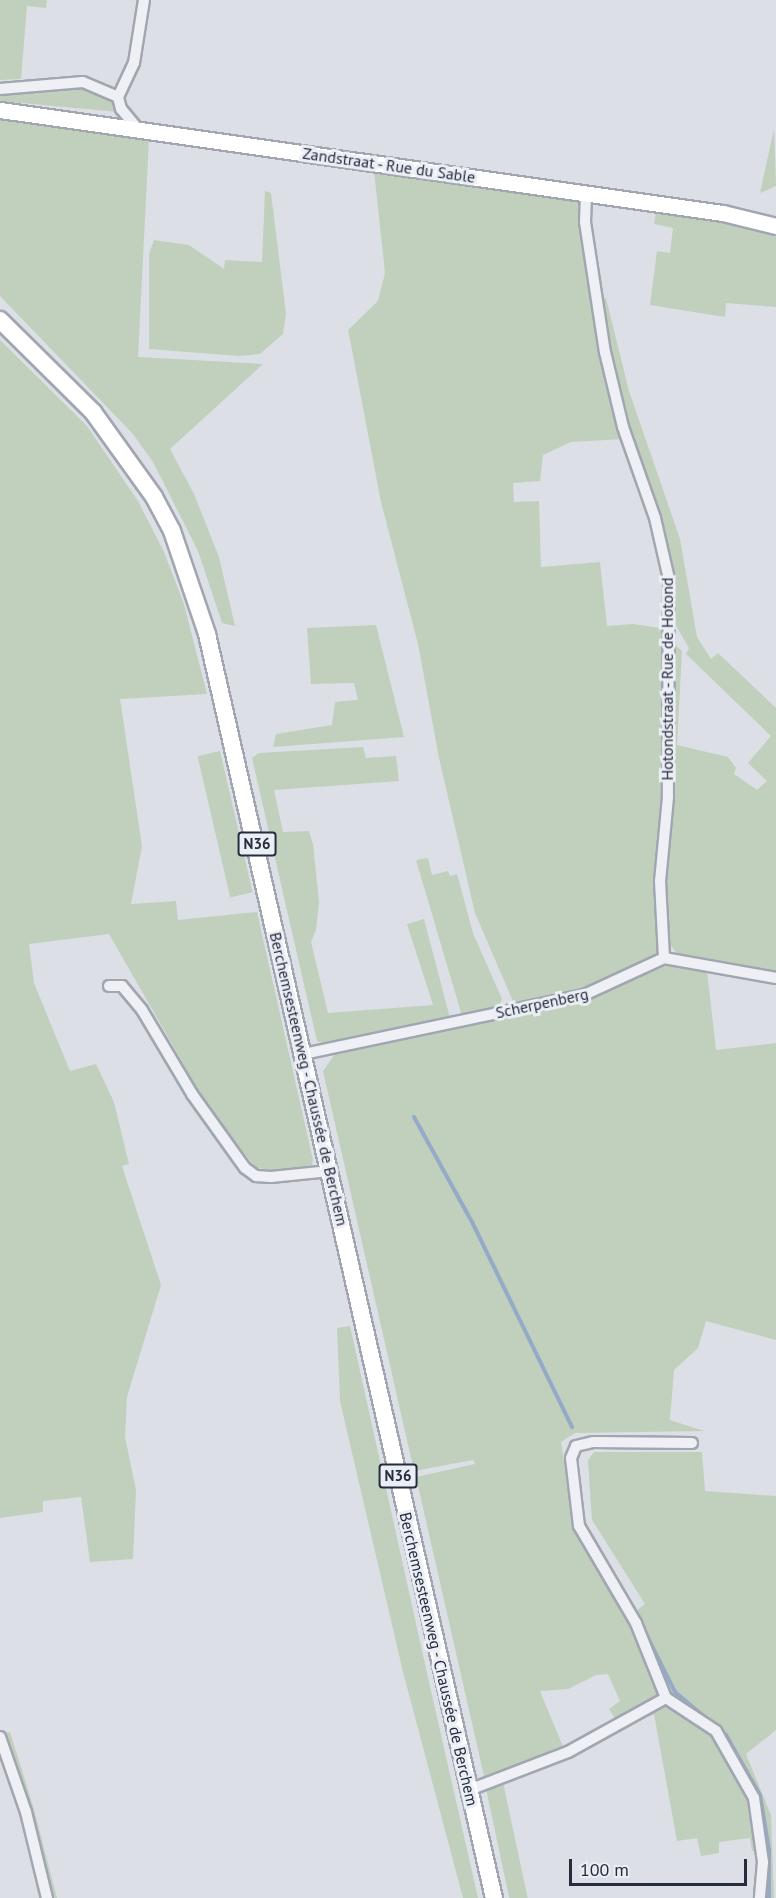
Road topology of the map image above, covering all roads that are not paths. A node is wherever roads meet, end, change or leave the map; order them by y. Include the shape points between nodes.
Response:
1 (144, 0) edge
2 (0, 89) edge
3 (118, 97) junction
4 (0, 110) edge
5 (138, 129) junction
6 (586, 194) junction
7 (776, 226) edge
8 (0, 320) edge
9 (664, 958) junction
10 (776, 978) edge
11 (109, 986) dead end
12 (303, 1054) junction
13 (330, 1171) junction
14 (692, 1443) dead end
15 (666, 1698) junction
16 (0, 1737) edge
17 (469, 1790) junction
18 (47, 1898) edge
19 (494, 1898) edge
20 (760, 1898) edge

1 - 3 street via 134,63
2 - 3 street via 83,82
3 - 5 street via 121,109
4 - 5 main road, Zandstraat - Rue du Sable
5 - 6 main road, Zandstraat - Rue du Sable
6 - 7 main road, Zandstraat - Rue du Sable via 738,216
6 - 9 street, Hotondstraat - Rue de Hotond via 585,222 605,352 623,427 656,518 669,579 668,797 660,881
8 - 12 main road, Berchemsesteenweg - Chaussée de Berchem / N36 via 93,412 154,497 172,531 207,634
9 - 10 street
9 - 12 street, Scherpenberg via 584,995
11 - 13 street via 122,986 142,1010 192,1094 245,1168 256,1176 271,1177
12 - 13 main road, Berchemsesteenweg - Chaussée de Berchem / N36
13 - 17 main road, Berchemsesteenweg - Chaussée de Berchem / N36
14 - 15 street via 594,1442 576,1446 571,1458 579,1526 636,1623
15 - 17 street via 568,1752
15 - 20 street via 716,1731 751,1791 763,1862
16 - 18 street via 26,1812
17 - 19 main road, Berchemsesteenweg - Chaussée de Berchem / N36

